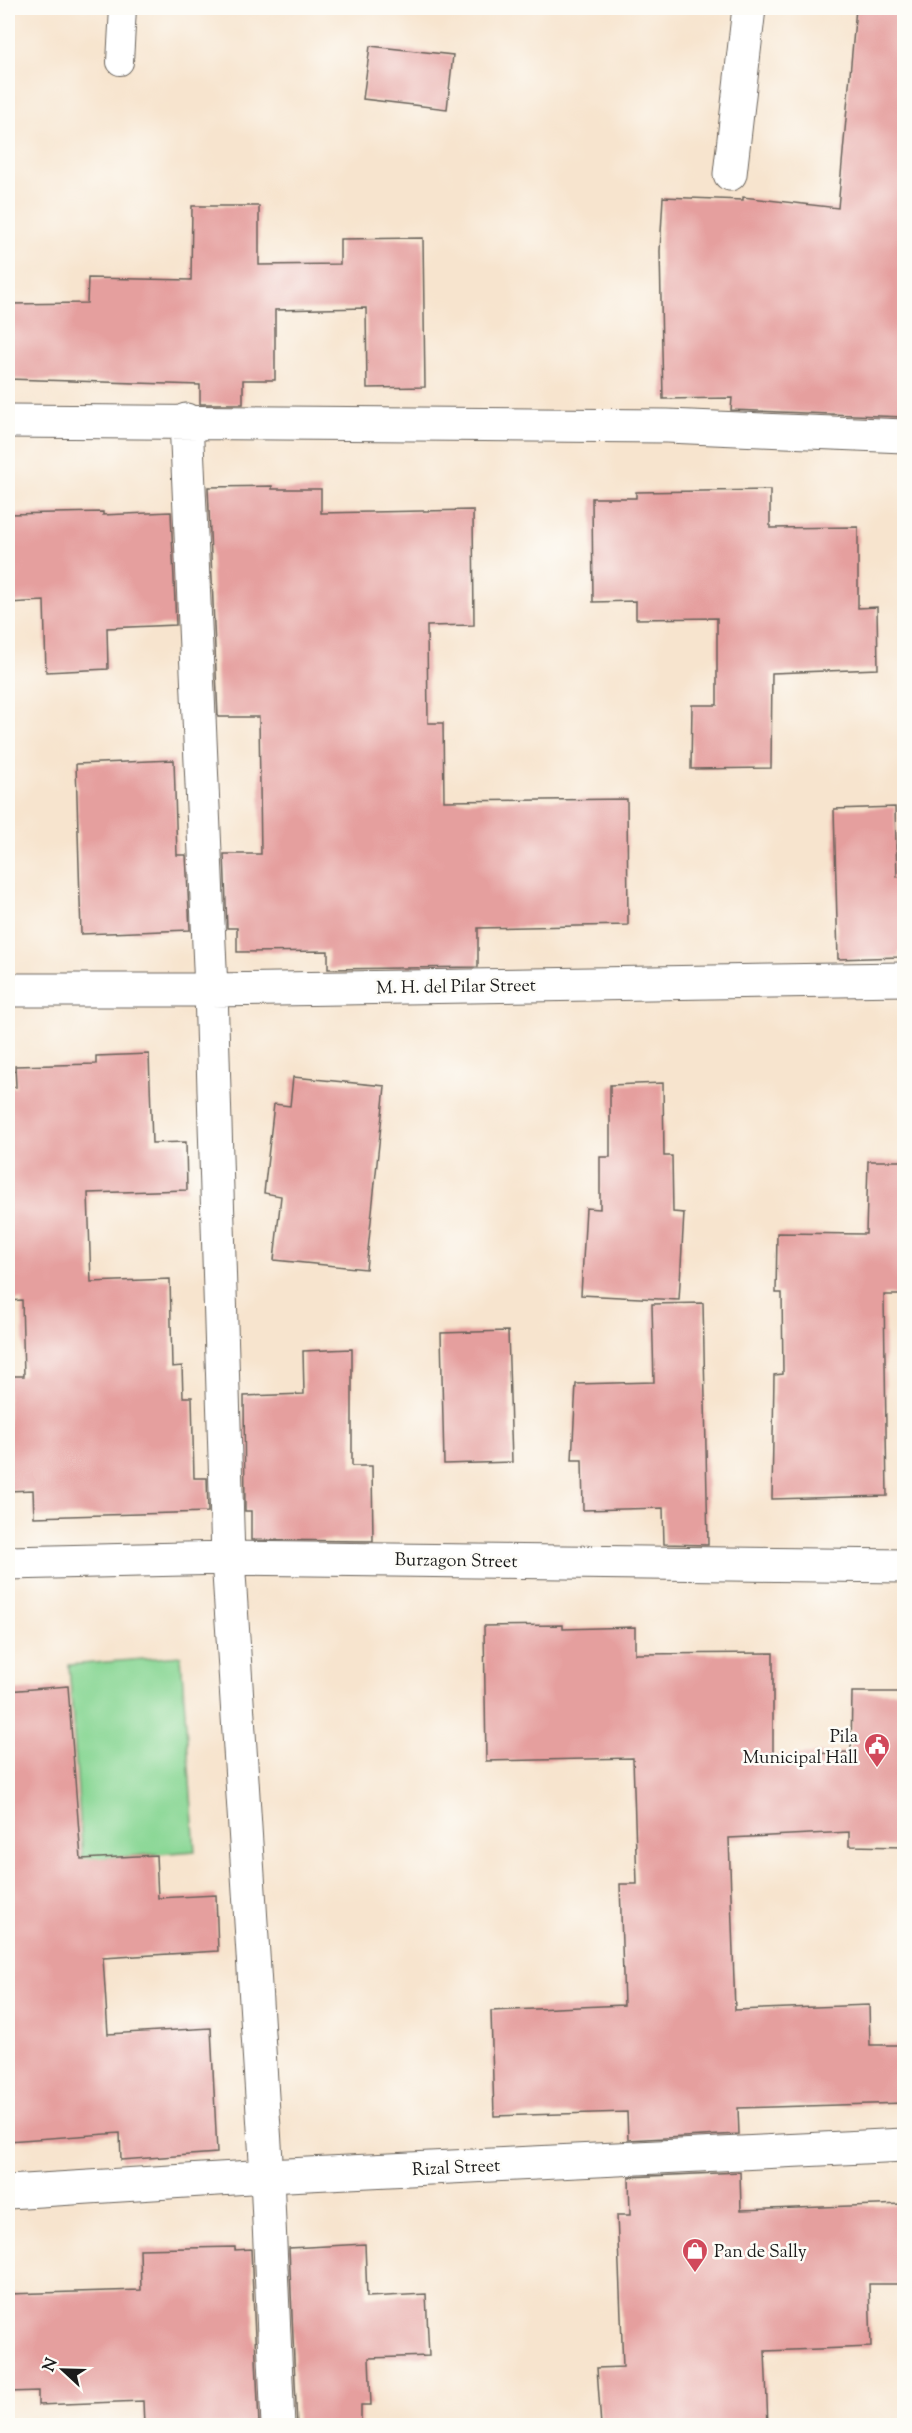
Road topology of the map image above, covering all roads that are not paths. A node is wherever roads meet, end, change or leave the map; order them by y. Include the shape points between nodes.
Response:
1 (123, 8) edge
2 (749, 8) edge
3 (120, 62) dead end
4 (730, 174) dead end
5 (186, 420) junction
6 (8, 421) edge
7 (904, 436) edge
8 (904, 979) edge
9 (8, 990) edge
10 (211, 990) junction
11 (228, 1557) junction
12 (8, 1563) edge
13 (904, 1566) edge
14 (904, 2145) edge
15 (267, 2176) junction
16 (8, 2192) edge
17 (278, 2426) edge

1 - 3 lane
2 - 4 street
5 - 6 street
5 - 7 street via 667,426
5 - 10 street
8 - 10 street, M. H. del Pilar Street
9 - 10 street, M. H. del Pilar Street
10 - 11 street
11 - 12 street, Burzagon Street
11 - 13 street, Burzagon Street
11 - 15 street
14 - 15 street, Rizal Street
15 - 16 street, Rizal Street
15 - 17 street

